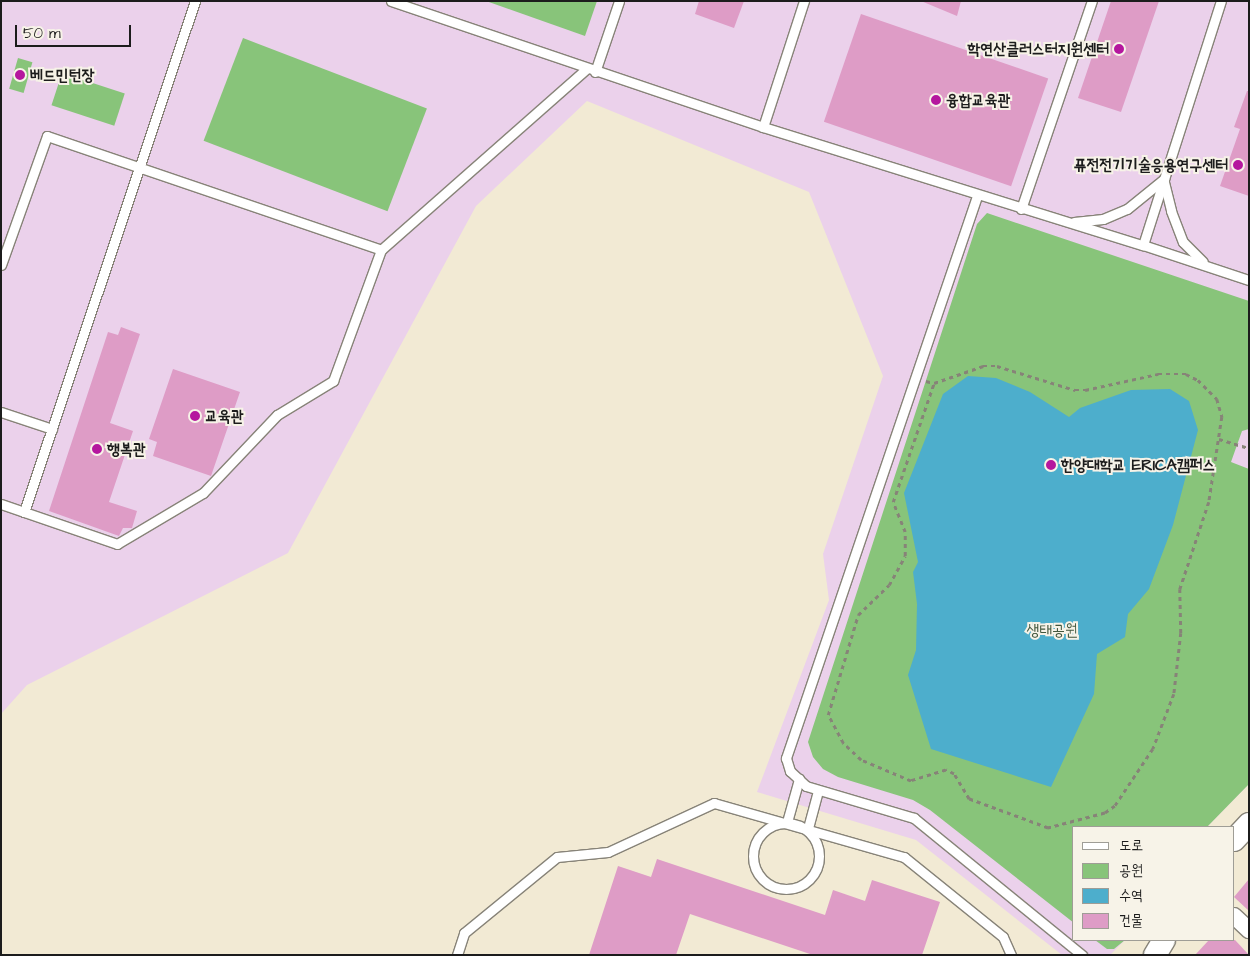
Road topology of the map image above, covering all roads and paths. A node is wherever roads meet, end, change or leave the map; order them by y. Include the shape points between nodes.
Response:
1 (194, 1) edge
2 (391, 1) edge
3 (619, 1) edge
4 (804, 1) edge
5 (1092, 1) edge
6 (1220, 1) edge
7 (590, 71) junction
8 (762, 126) junction
9 (139, 168) junction
10 (1164, 179) junction
11 (977, 196) junction
12 (1022, 209) junction
13 (1068, 223) junction
14 (1143, 246) junction
15 (381, 250) junction
16 (1, 265) edge
17 (1210, 267) junction
18 (1249, 280) edge
19 (916, 377) junction
20 (934, 383) junction
21 (1, 412) edge
22 (52, 428) junction
23 (1219, 439) junction
24 (1249, 448) edge
25 (1, 504) edge
26 (24, 512) junction
27 (799, 779) junction
28 (818, 790) junction
29 (790, 823) junction
30 (1249, 824) edge
31 (808, 828) junction
32 (1235, 839) edge
33 (1235, 917) edge
34 (1249, 930) edge
35 (1163, 941) edge
36 (457, 955) edge
37 (1010, 955) edge
38 (1082, 955) edge
39 (1155, 955) edge

1 - 9 lane
2 - 7 lane
3 - 7 lane
4 - 8 lane
5 - 12 lane
6 - 10 lane
7 - 8 lane
7 - 15 lane
8 - 11 lane
9 - 15 lane
9 - 16 lane via 47,136
9 - 22 lane
10 - 13 lane via 1127,209 1103,219
10 - 14 lane
10 - 17 lane via 1171,211 1183,242
11 - 12 lane
11 - 19 lane
12 - 13 lane
13 - 14 lane
14 - 17 lane
15 - 26 lane via 333,382 277,415 203,493 117,544
17 - 18 lane
19 - 20 path
19 - 27 lane via 786,758 790,771
20 - 23 path via 983,366 1007,369 1075,390 1158,374 1186,374 1198,380 1217,399 1222,417
20 - 23 path via 892,502 905,532 905,556 890,585 858,614 828,715 843,743 860,760 912,781 946,770 954,774 969,799 1048,828 1077,822 1115,806 1138,774 1164,727 1178,663 1180,589 1209,502
21 - 22 lane
22 - 26 lane
23 - 24 path
25 - 26 lane
27 - 28 lane via 806,786
27 - 29 lane
28 - 31 lane
28 - 38 lane via 914,818
29 - 29 lane via 773,826 757,840 754,850 753,861 763,880 782,889 803,884 817,867 819,856 815,841 804,828
29 - 31 lane
29 - 36 lane via 714,803 608,852 557,857 464,933
30 - 32 main road
31 - 37 lane via 904,857 1003,937
33 - 34 street
35 - 39 main road

